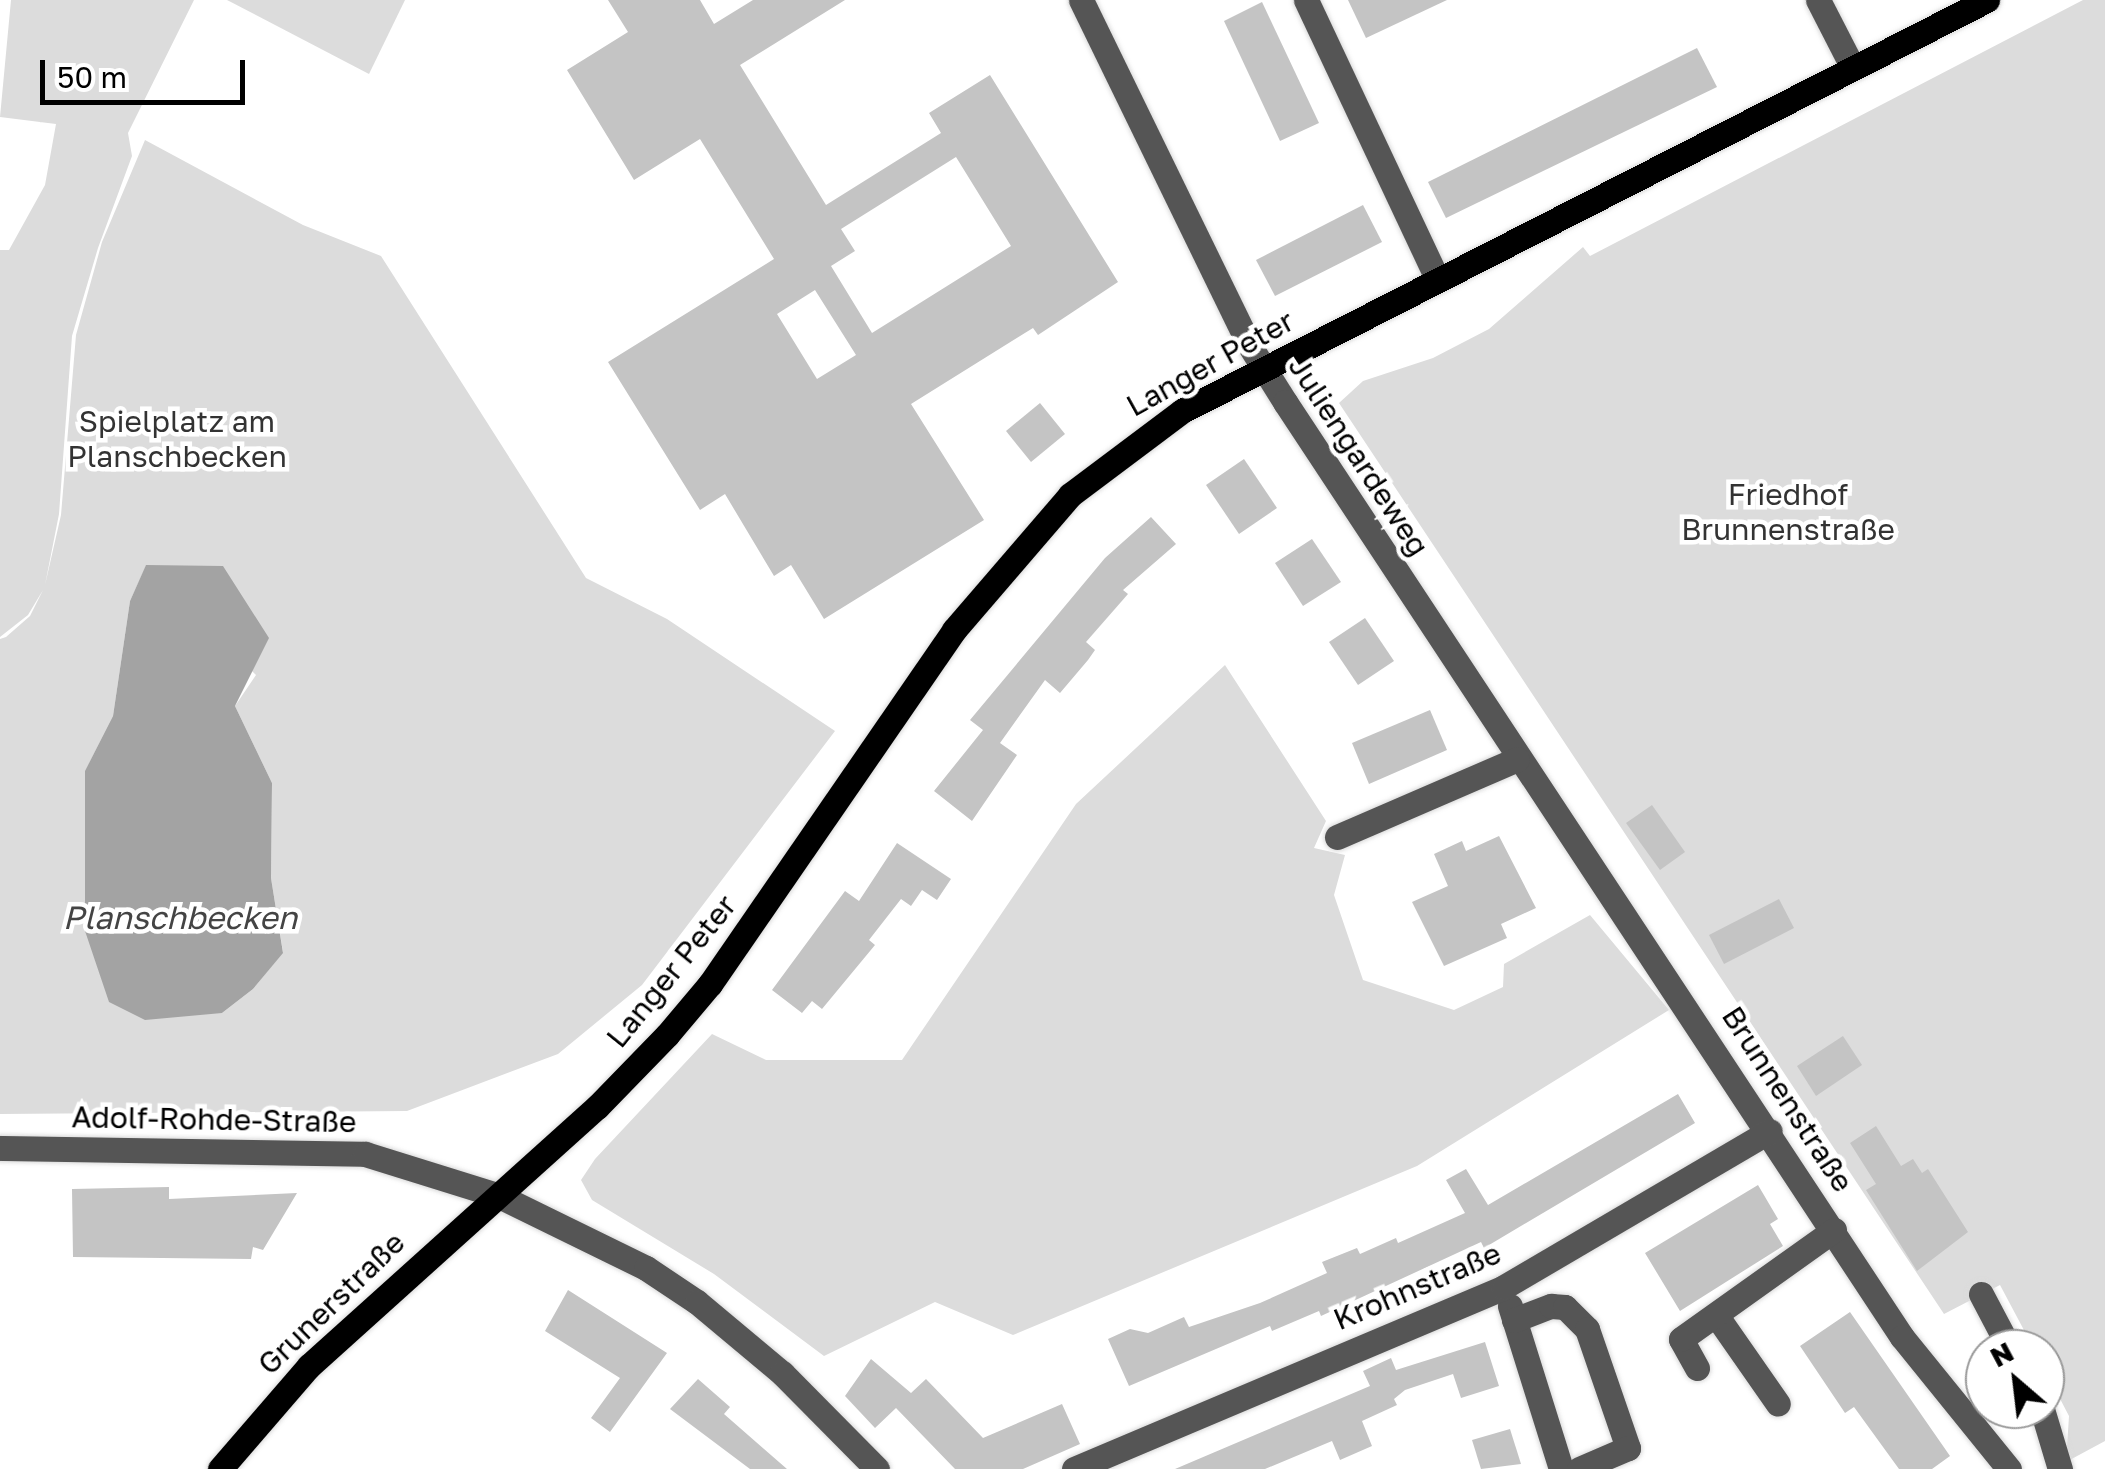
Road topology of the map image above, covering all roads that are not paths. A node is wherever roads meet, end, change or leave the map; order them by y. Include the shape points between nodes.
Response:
1 (1081, 0) edge
2 (1306, 0) edge
3 (1818, 0) edge
4 (1988, 0) edge
5 (1853, 68) junction
6 (1437, 279) junction
7 (1264, 368) junction
8 (1517, 759) junction
9 (1337, 836) dead end
10 (1770, 1130) junction
11 (0, 1148) edge
12 (497, 1195) junction
13 (1834, 1230) junction
14 (1504, 1287) junction
15 (1982, 1294) dead end
16 (1716, 1316) junction
17 (1514, 1320) junction
18 (2000, 1329) edge
19 (1697, 1368) dead end
20 (1778, 1404) dead end
21 (2048, 1429) edge
22 (871, 1466) edge
23 (220, 1469) edge
24 (1074, 1469) edge
25 (1562, 1469) edge
26 (1579, 1469) edge
27 (2010, 1469) edge
28 (2060, 1469) edge

1 - 7 street, Juliengardeweg
2 - 6 street
3 - 5 street
4 - 5 main road, Langer Peter
5 - 6 main road, Langer Peter
6 - 7 main road, Langer Peter
7 - 8 street, Juliengardeweg
7 - 12 main road, Langer Peter via 1139,437 1070,495 954,630 710,984 597,1107
8 - 9 street
8 - 10 street, Brunnenstraße
10 - 13 street, Brunnenstraße
10 - 14 street, Krohnstraße
11 - 12 street, Adolf-Rohde-Straße via 364,1154
12 - 22 street, Adolf-Rohde-Straße via 646,1268 698,1302
12 - 23 main road, Grunerstraße via 309,1366
13 - 16 street
13 - 27 street, Brunnenstraße via 1902,1337
14 - 17 street
14 - 24 street, Krohnstraße
15 - 18 street
16 - 19 street via 1681,1339
16 - 20 street
17 - 25 street
17 - 26 street via 1566,1307 1587,1329 1628,1448
21 - 28 street

